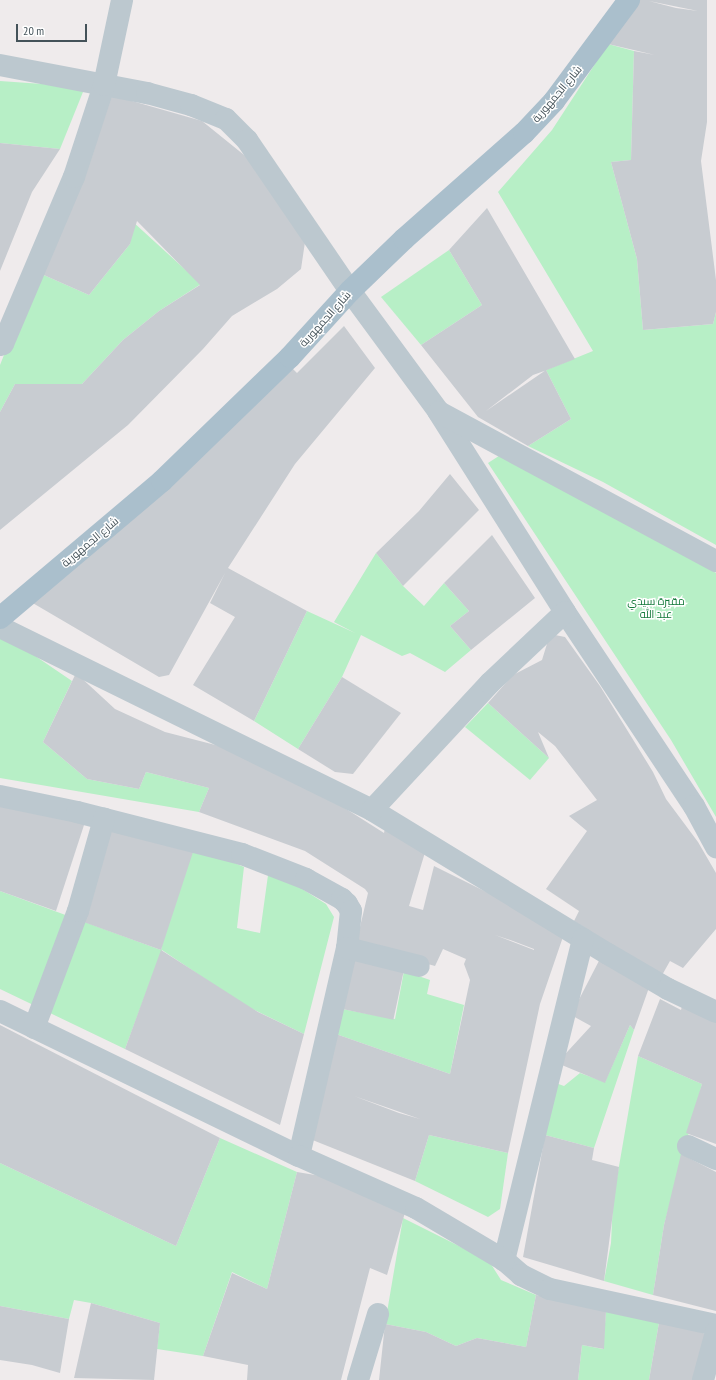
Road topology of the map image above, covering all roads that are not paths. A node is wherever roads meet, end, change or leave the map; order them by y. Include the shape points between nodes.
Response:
1 (122, 0) edge
2 (629, 0) edge
3 (0, 65) edge
4 (104, 85) junction
5 (350, 291) junction
6 (0, 345) edge
7 (438, 411) junction
8 (716, 561) edge
9 (565, 612) junction
10 (0, 618) edge
11 (0, 627) edge
12 (0, 796) edge
13 (372, 810) junction
14 (104, 819) junction
15 (716, 847) edge
16 (583, 939) junction
17 (347, 948) junction
18 (419, 966) dead end
19 (0, 1011) edge
20 (716, 1012) edge
21 (34, 1028) junction
22 (688, 1146) dead end
23 (299, 1156) junction
24 (716, 1159) edge
25 (504, 1260) junction
26 (378, 1314) dead end
27 (716, 1325) edge
28 (716, 1332) edge
29 (358, 1380) edge
30 (703, 1380) edge

1 - 4 street
2 - 5 main road, شارع الجمهورية via 554,101
3 - 4 street
4 - 5 street via 191,105 226,120 247,140
4 - 6 street via 74,177 3,344
5 - 7 street
5 - 10 main road, شارع الجمهورية via 279,368 162,481
7 - 8 street
7 - 9 street
9 - 13 street via 490,683
9 - 15 street via 694,806
11 - 13 street
12 - 14 street
13 - 16 street
14 - 17 street via 242,854 318,886 342,899 352,911
14 - 21 street via 78,911
16 - 20 street via 668,989
16 - 25 street
17 - 18 street
17 - 23 street
19 - 21 street
21 - 23 street
22 - 24 street
23 - 25 street via 416,1208
25 - 27 street via 521,1275 550,1289
26 - 29 street
28 - 30 street

